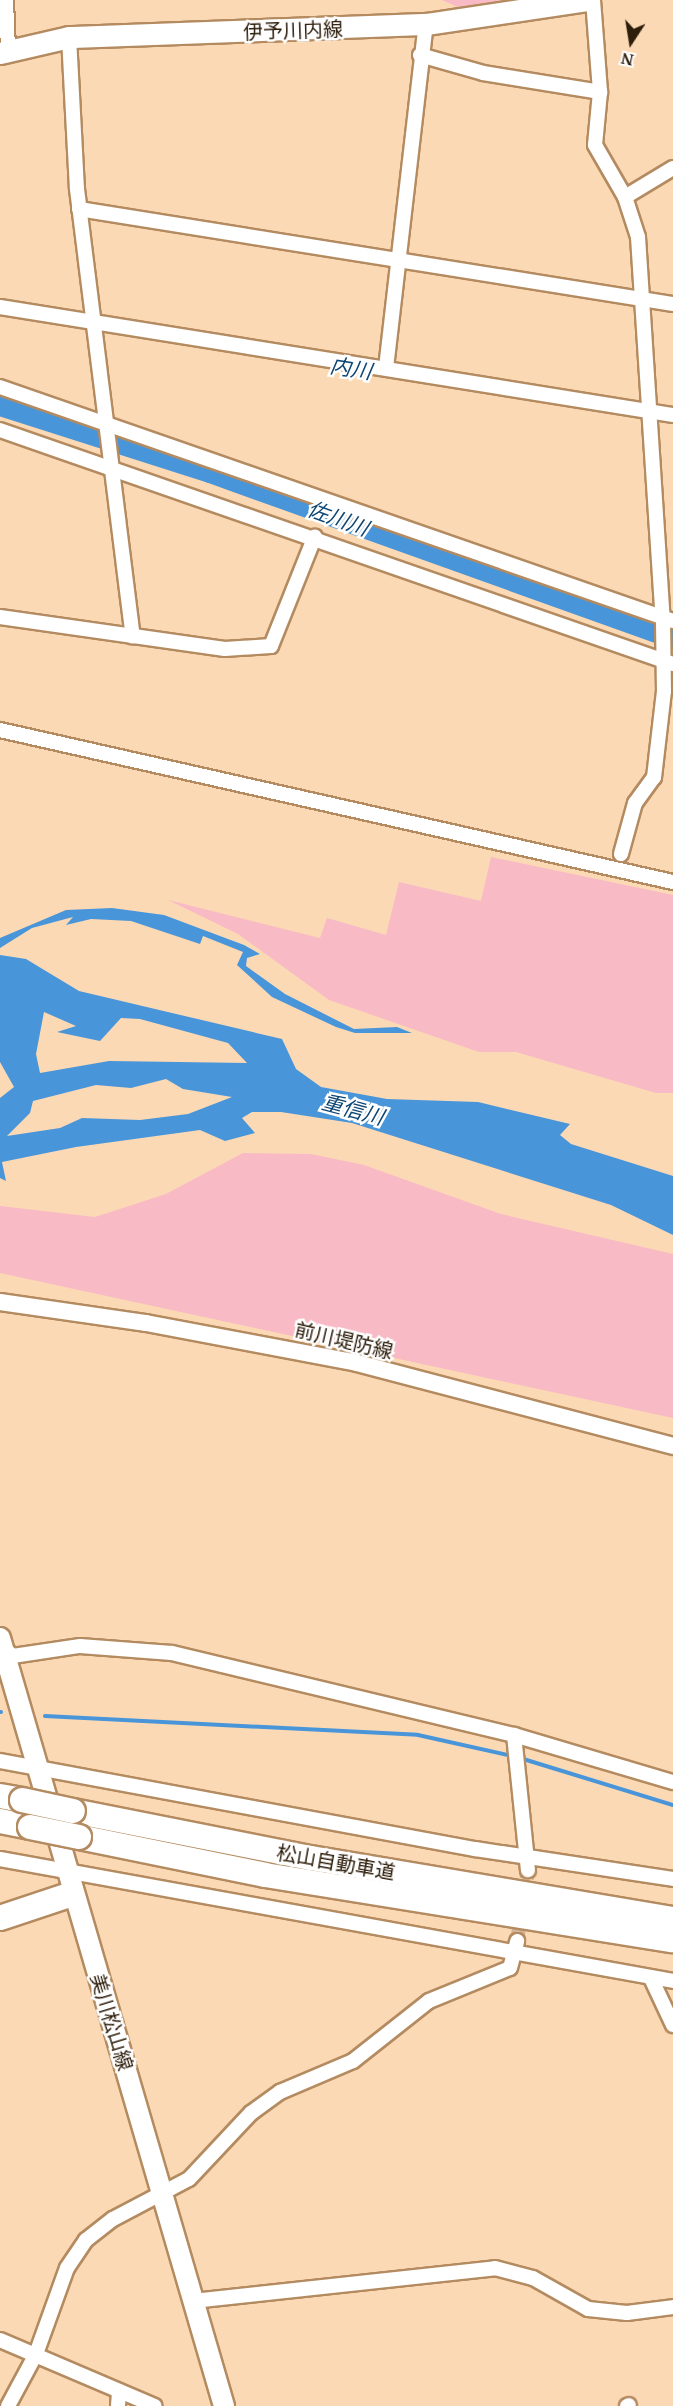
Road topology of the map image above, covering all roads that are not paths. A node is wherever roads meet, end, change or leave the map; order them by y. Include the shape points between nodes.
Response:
1 (6, 0) edge
2 (586, 0) edge
3 (593, 0) edge
4 (426, 24) junction
5 (69, 38) junction
6 (4, 51) edge
7 (420, 55) junction
8 (600, 92) junction
9 (673, 168) edge
10 (625, 197) junction
11 (79, 209) junction
12 (398, 259) junction
13 (645, 299) junction
14 (673, 304) edge
15 (0, 307) edge
16 (93, 319) junction
17 (386, 368) junction
18 (0, 387) edge
19 (648, 411) junction
20 (673, 415) edge
21 (106, 423) junction
22 (0, 430) edge
23 (110, 462) junction
24 (315, 536) junction
25 (0, 617) edge
26 (666, 620) edge
27 (133, 637) junction
28 (665, 660) edge
29 (0, 730) edge
30 (621, 854) dead end
31 (673, 882) edge
32 (0, 1302) edge
33 (673, 1446) edge
34 (1, 1653) edge
35 (514, 1735) junction
36 (0, 1761) edge
37 (41, 1771) junction
38 (673, 1782) edge
39 (11, 1798) edge
40 (0, 1821) edge
41 (2, 1861) edge
42 (528, 1863) junction
43 (673, 1879) edge
44 (68, 1883) junction
45 (0, 1902) edge
46 (0, 1918) edge
47 (673, 1919) edge
48 (673, 1940) edge
49 (517, 1941) tunnel mouth
50 (514, 1957) junction
51 (651, 1978) junction
52 (673, 1982) edge
53 (673, 2025) edge
54 (161, 2190) junction
55 (193, 2301) junction
56 (673, 2307) edge
57 (0, 2340) edge
58 (36, 2354) junction
59 (119, 2391) junction
60 (8, 2406) edge
61 (118, 2406) edge
62 (155, 2406) edge
63 (224, 2406) edge

1 - 6 street
2 - 4 main road, 伊予川内線
3 - 8 street
4 - 5 main road, 伊予川内線
4 - 7 street
5 - 6 main road, 伊予川内線
5 - 11 street
7 - 8 street via 483,72
7 - 12 street
8 - 10 street via 597,155
9 - 10 street
10 - 13 street via 638,237
11 - 12 street
11 - 16 street
12 - 13 street
12 - 17 street
13 - 14 street
13 - 19 street
15 - 16 street
16 - 17 street
16 - 21 street
17 - 19 street
18 - 21 street
19 - 20 street
19 - 26 street
21 - 23 street
21 - 26 street
22 - 23 street
23 - 24 street
23 - 27 street
24 - 27 street via 270,646 225,650
24 - 28 street
25 - 27 street
26 - 28 street
28 - 30 street via 654,777 635,803
29 - 31 street
32 - 33 street, 前川堤防線 via 357,1363
34 - 35 street via 80,1646 172,1653
34 - 37 main road, 美川松山線
35 - 38 street
35 - 42 street via 512,1750
36 - 37 street
37 - 42 street
37 - 44 main road, 美川松山線
39 - 47 highway, 松山自動車道, bridge via 310,1858
40 - 48 highway, 松山自動車道, bridge via 265,1875
41 - 44 street
42 - 43 street
44 - 45 highway
44 - 46 highway
44 - 50 street
44 - 54 main road, 美川松山線
49 - 50 street
50 - 51 street
50 - 54 street via 510,1968 429,2001 353,2061 280,2092 251,2113 189,2179
51 - 52 street
51 - 53 street
54 - 55 main road, 美川松山線
54 - 58 street via 113,2219 75,2253
55 - 56 street via 495,2268 533,2278 588,2309 627,2313
55 - 63 main road, 美川松山線
57 - 58 street
58 - 59 street
58 - 60 street
59 - 61 street
59 - 62 street

